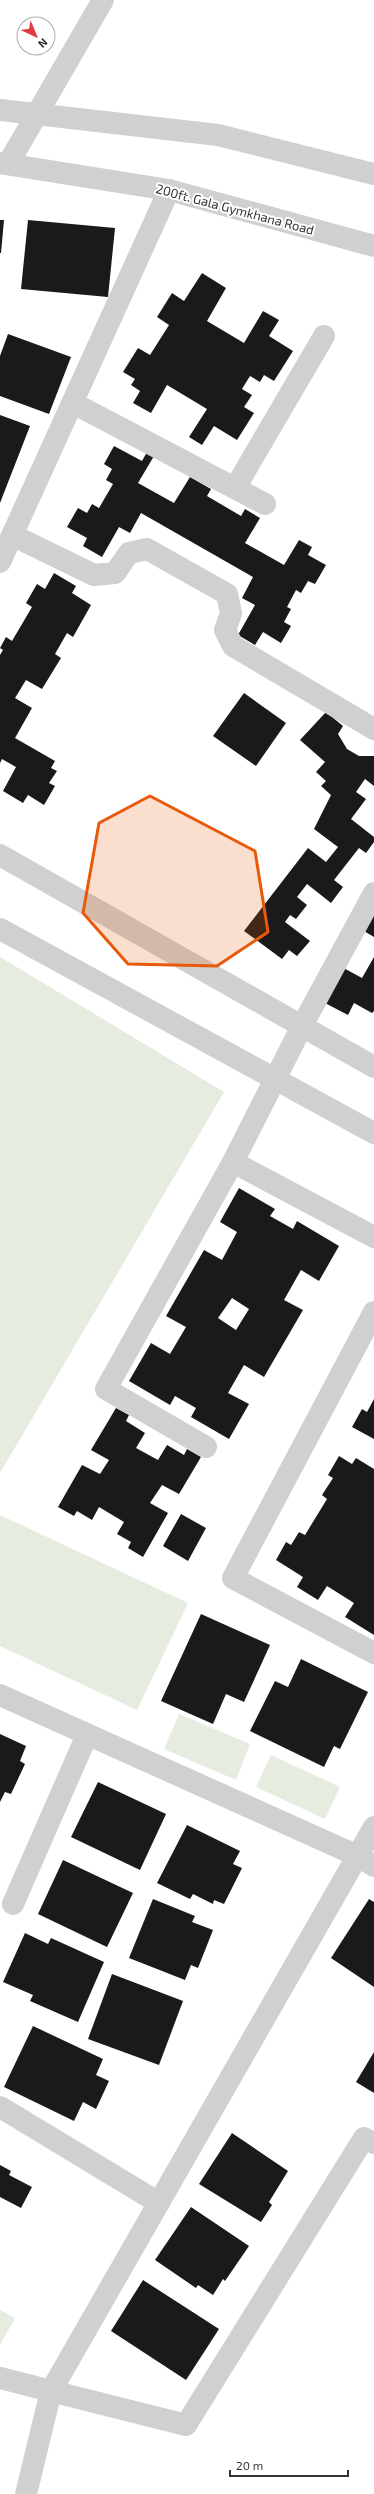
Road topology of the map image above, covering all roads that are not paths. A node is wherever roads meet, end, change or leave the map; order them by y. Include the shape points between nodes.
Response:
1 (103, 0) edge
2 (0, 110) edge
3 (36, 115) junction
4 (4, 163) edge
5 (374, 174) edge
6 (169, 190) junction
7 (374, 246) edge
8 (324, 336) dead end
9 (73, 403) junction
10 (235, 488) junction
11 (265, 504) dead end
12 (12, 535) junction
13 (0, 562) edge
14 (374, 729) edge
15 (0, 855) edge
16 (374, 893) edge
17 (0, 930) edge
18 (302, 1026) junction
19 (374, 1067) edge
20 (274, 1080) junction
21 (374, 1133) edge
22 (233, 1162) junction
23 (374, 1237) edge
24 (374, 1312) edge
25 (206, 1447) dead end
26 (374, 1653) edge
27 (0, 1695) edge
28 (87, 1735) junction
29 (374, 1827) edge
30 (366, 1861) edge
31 (13, 1904) dead end
32 (0, 2107) edge
33 (374, 2143) edge
34 (159, 2203) junction
35 (0, 2378) edge
36 (51, 2391) junction
37 (26, 2494) edge

1 - 3 street
2 - 3 street
3 - 4 street
3 - 5 street via 218,135
4 - 6 street, 200ft. Gala Gymkhana Road
6 - 7 street, 200ft. Gala Gymkhana Road
6 - 9 street
8 - 10 street
9 - 10 street
9 - 12 street
10 - 11 street
12 - 13 street
12 - 14 street via 94,575 115,573 129,553 147,549 227,594 231,613 225,630 233,646
15 - 18 street
16 - 18 street
17 - 20 street
18 - 19 street
18 - 20 street
20 - 21 street
20 - 22 street
22 - 23 street
22 - 25 street via 106,1389
24 - 26 street via 233,1578
27 - 28 street
28 - 30 street
28 - 31 street
29 - 30 street
30 - 34 street
32 - 34 street
33 - 36 street via 364,2138 186,2425
34 - 36 street
35 - 36 street
36 - 37 street

